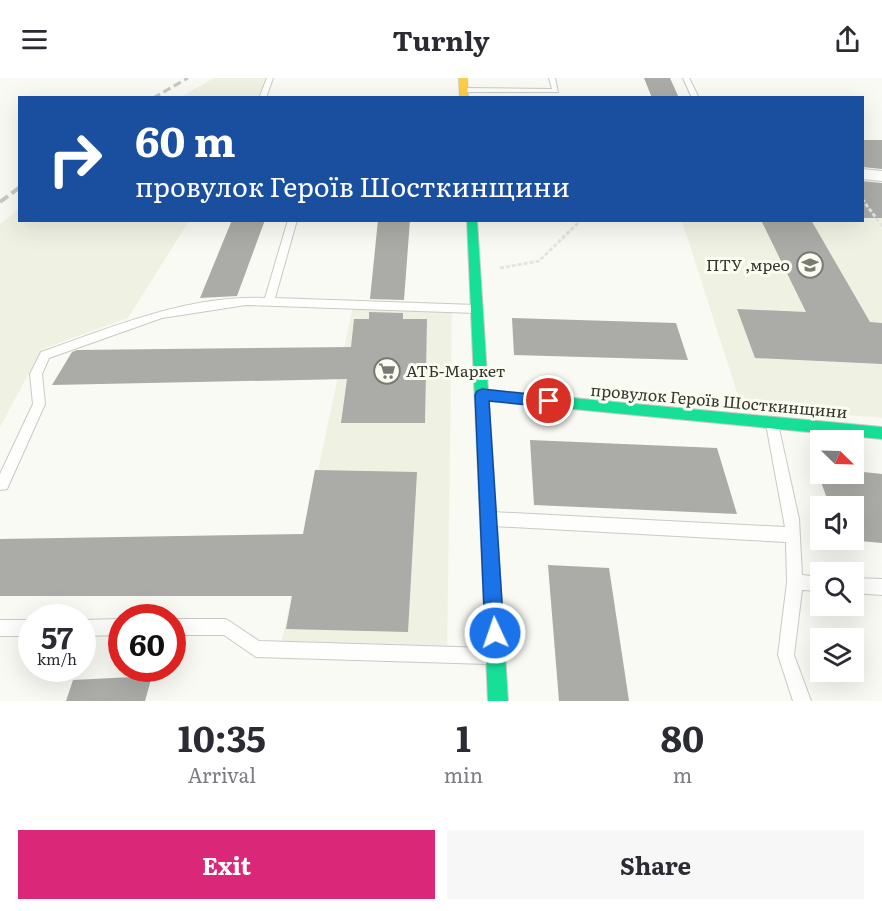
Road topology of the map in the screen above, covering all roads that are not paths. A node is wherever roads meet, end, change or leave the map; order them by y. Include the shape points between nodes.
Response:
1 (270, 78) edge
2 (552, 78) edge
3 (686, 78) edge
4 (463, 88) edge
5 (263, 96) edge
6 (695, 96) edge
7 (864, 174) edge
8 (882, 176) edge
9 (292, 222) edge
10 (472, 222) edge
11 (269, 302) junction
12 (477, 309) junction
13 (482, 395) junction
14 (771, 423) junction
15 (882, 433) edge
16 (2, 484) dead end
17 (488, 519) junction
18 (793, 535) junction
19 (795, 582) junction
20 (810, 583) edge
21 (864, 587) edge
22 (882, 588) edge
23 (186, 627) edge
24 (0, 628) edge
25 (18, 628) edge
26 (496, 656) junction
27 (498, 701) edge
28 (802, 701) edge

1 - 5 lane
2 - 4 lane via 555,91
3 - 6 lane
7 - 8 street
9 - 11 lane
10 - 12 main road
11 - 12 lane
11 - 16 lane via 246,301 161,314 45,355 36,374 39,404
12 - 13 main road
13 - 14 main road, провулок Героїв Шосткинщини
13 - 17 main road
14 - 15 main road, провулок Героїв Шосткинщини
14 - 18 lane
17 - 18 lane
17 - 26 main road
18 - 19 lane
19 - 20 lane
19 - 28 lane via 786,655
21 - 22 lane
23 - 26 lane via 226,627 256,649
24 - 25 lane
26 - 27 main road

